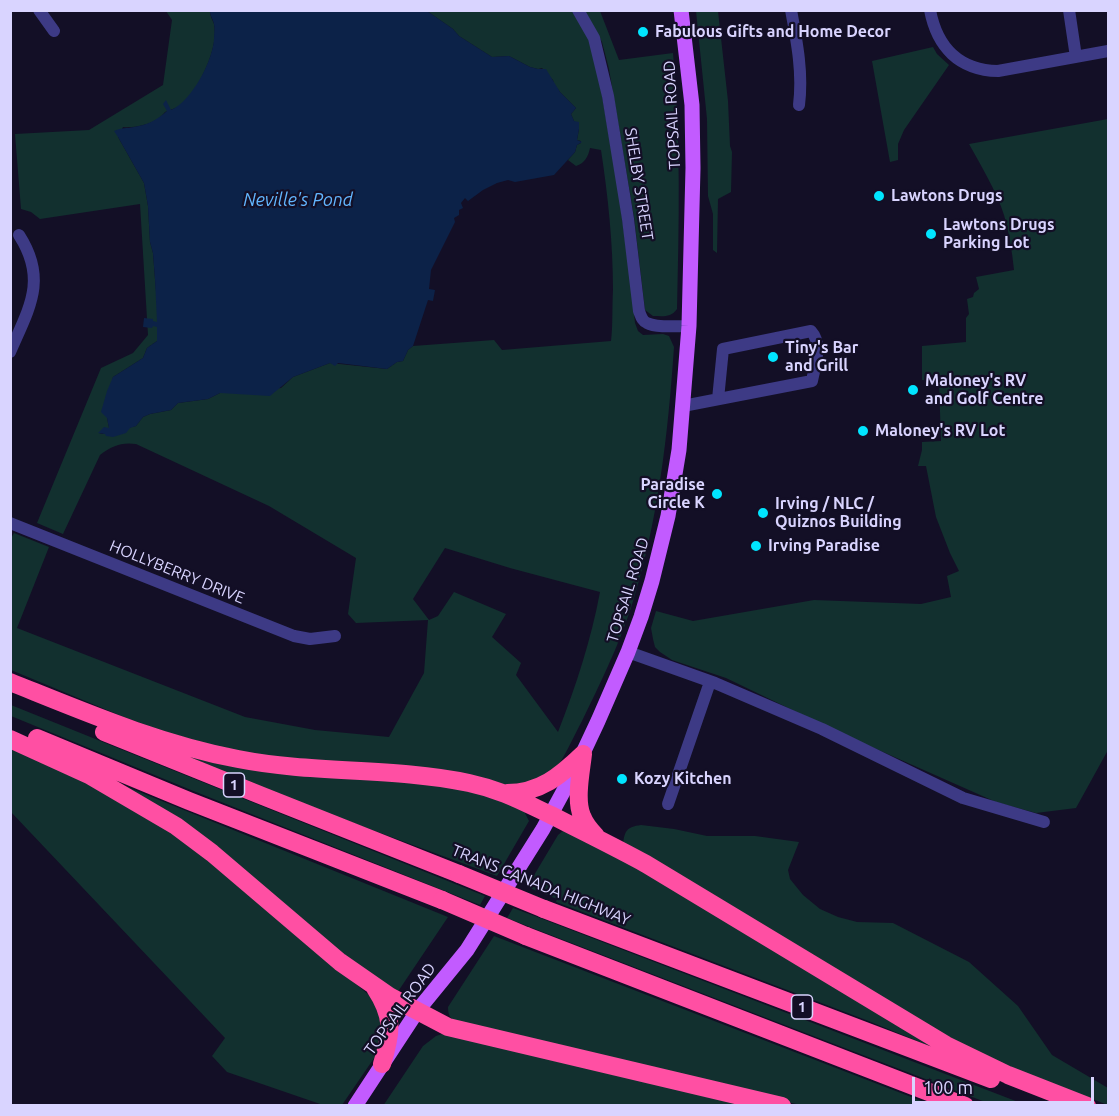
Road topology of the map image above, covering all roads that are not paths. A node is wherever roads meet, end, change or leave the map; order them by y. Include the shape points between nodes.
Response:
1 (39, 10) edge
2 (578, 10) edge
3 (681, 10) edge
4 (791, 10) edge
5 (930, 10) edge
6 (1068, 10) edge
7 (54, 31) dead end
8 (1108, 51) edge
9 (1076, 57) junction
10 (799, 105) dead end
11 (19, 235) dead end
12 (688, 326) junction
13 (10, 352) edge
14 (718, 399) junction
15 (683, 406) junction
16 (10, 523) edge
17 (335, 636) dead end
18 (628, 652) junction
19 (10, 682) edge
20 (710, 682) junction
21 (10, 693) edge
22 (10, 727) edge
23 (10, 739) edge
24 (583, 754) junction
25 (504, 793) junction
26 (668, 804) dead end
27 (550, 816) junction
28 (1044, 822) dead end
29 (597, 837) junction
30 (375, 986) junction
31 (418, 1010) junction
32 (382, 1064) junction
33 (355, 1106) edge
34 (782, 1106) edge
35 (965, 1106) edge
36 (1060, 1106) edge
37 (1087, 1106) edge

1 - 7 street
2 - 12 street, SHELBY STREET via 594,38 603,70 621,169 639,311 646,323 652,325
3 - 12 main road, TOPSAIL ROAD via 692,105
4 - 10 street via 801,77
5 - 9 street via 938,37 948,51 973,67 998,71
6 - 9 street
8 - 9 street
11 - 13 street via 31,256 33,298
12 - 15 main road, TOPSAIL ROAD
14 - 14 street via 812,381 818,356 816,337 811,331 723,349
14 - 15 street
15 - 18 main road, TOPSAIL ROAD via 676,471 662,540
16 - 17 street, HOLLYBERRY DRIVE via 294,636
18 - 20 street
18 - 24 main road, TOPSAIL ROAD
19 - 25 highway via 148,735 235,759 439,778
20 - 26 street
20 - 28 street via 822,729 963,798
21 - 36 highway, TRANS CANADA HIGHWAY / 1, bridge via 544,909
22 - 35 highway, 1, bridge via 526,936
23 - 30 highway via 89,775 176,826 340,962
24 - 25 highway via 539,787
24 - 27 main road, TOPSAIL ROAD
24 - 29 highway via 580,809
25 - 27 highway
27 - 29 highway
27 - 31 main road, TOPSAIL ROAD via 467,950
29 - 37 highway via 946,1045
30 - 31 highway
30 - 32 highway via 390,1017
31 - 32 main road, TOPSAIL ROAD
31 - 34 highway via 448,1027
32 - 33 main road, TOPSAIL ROAD

